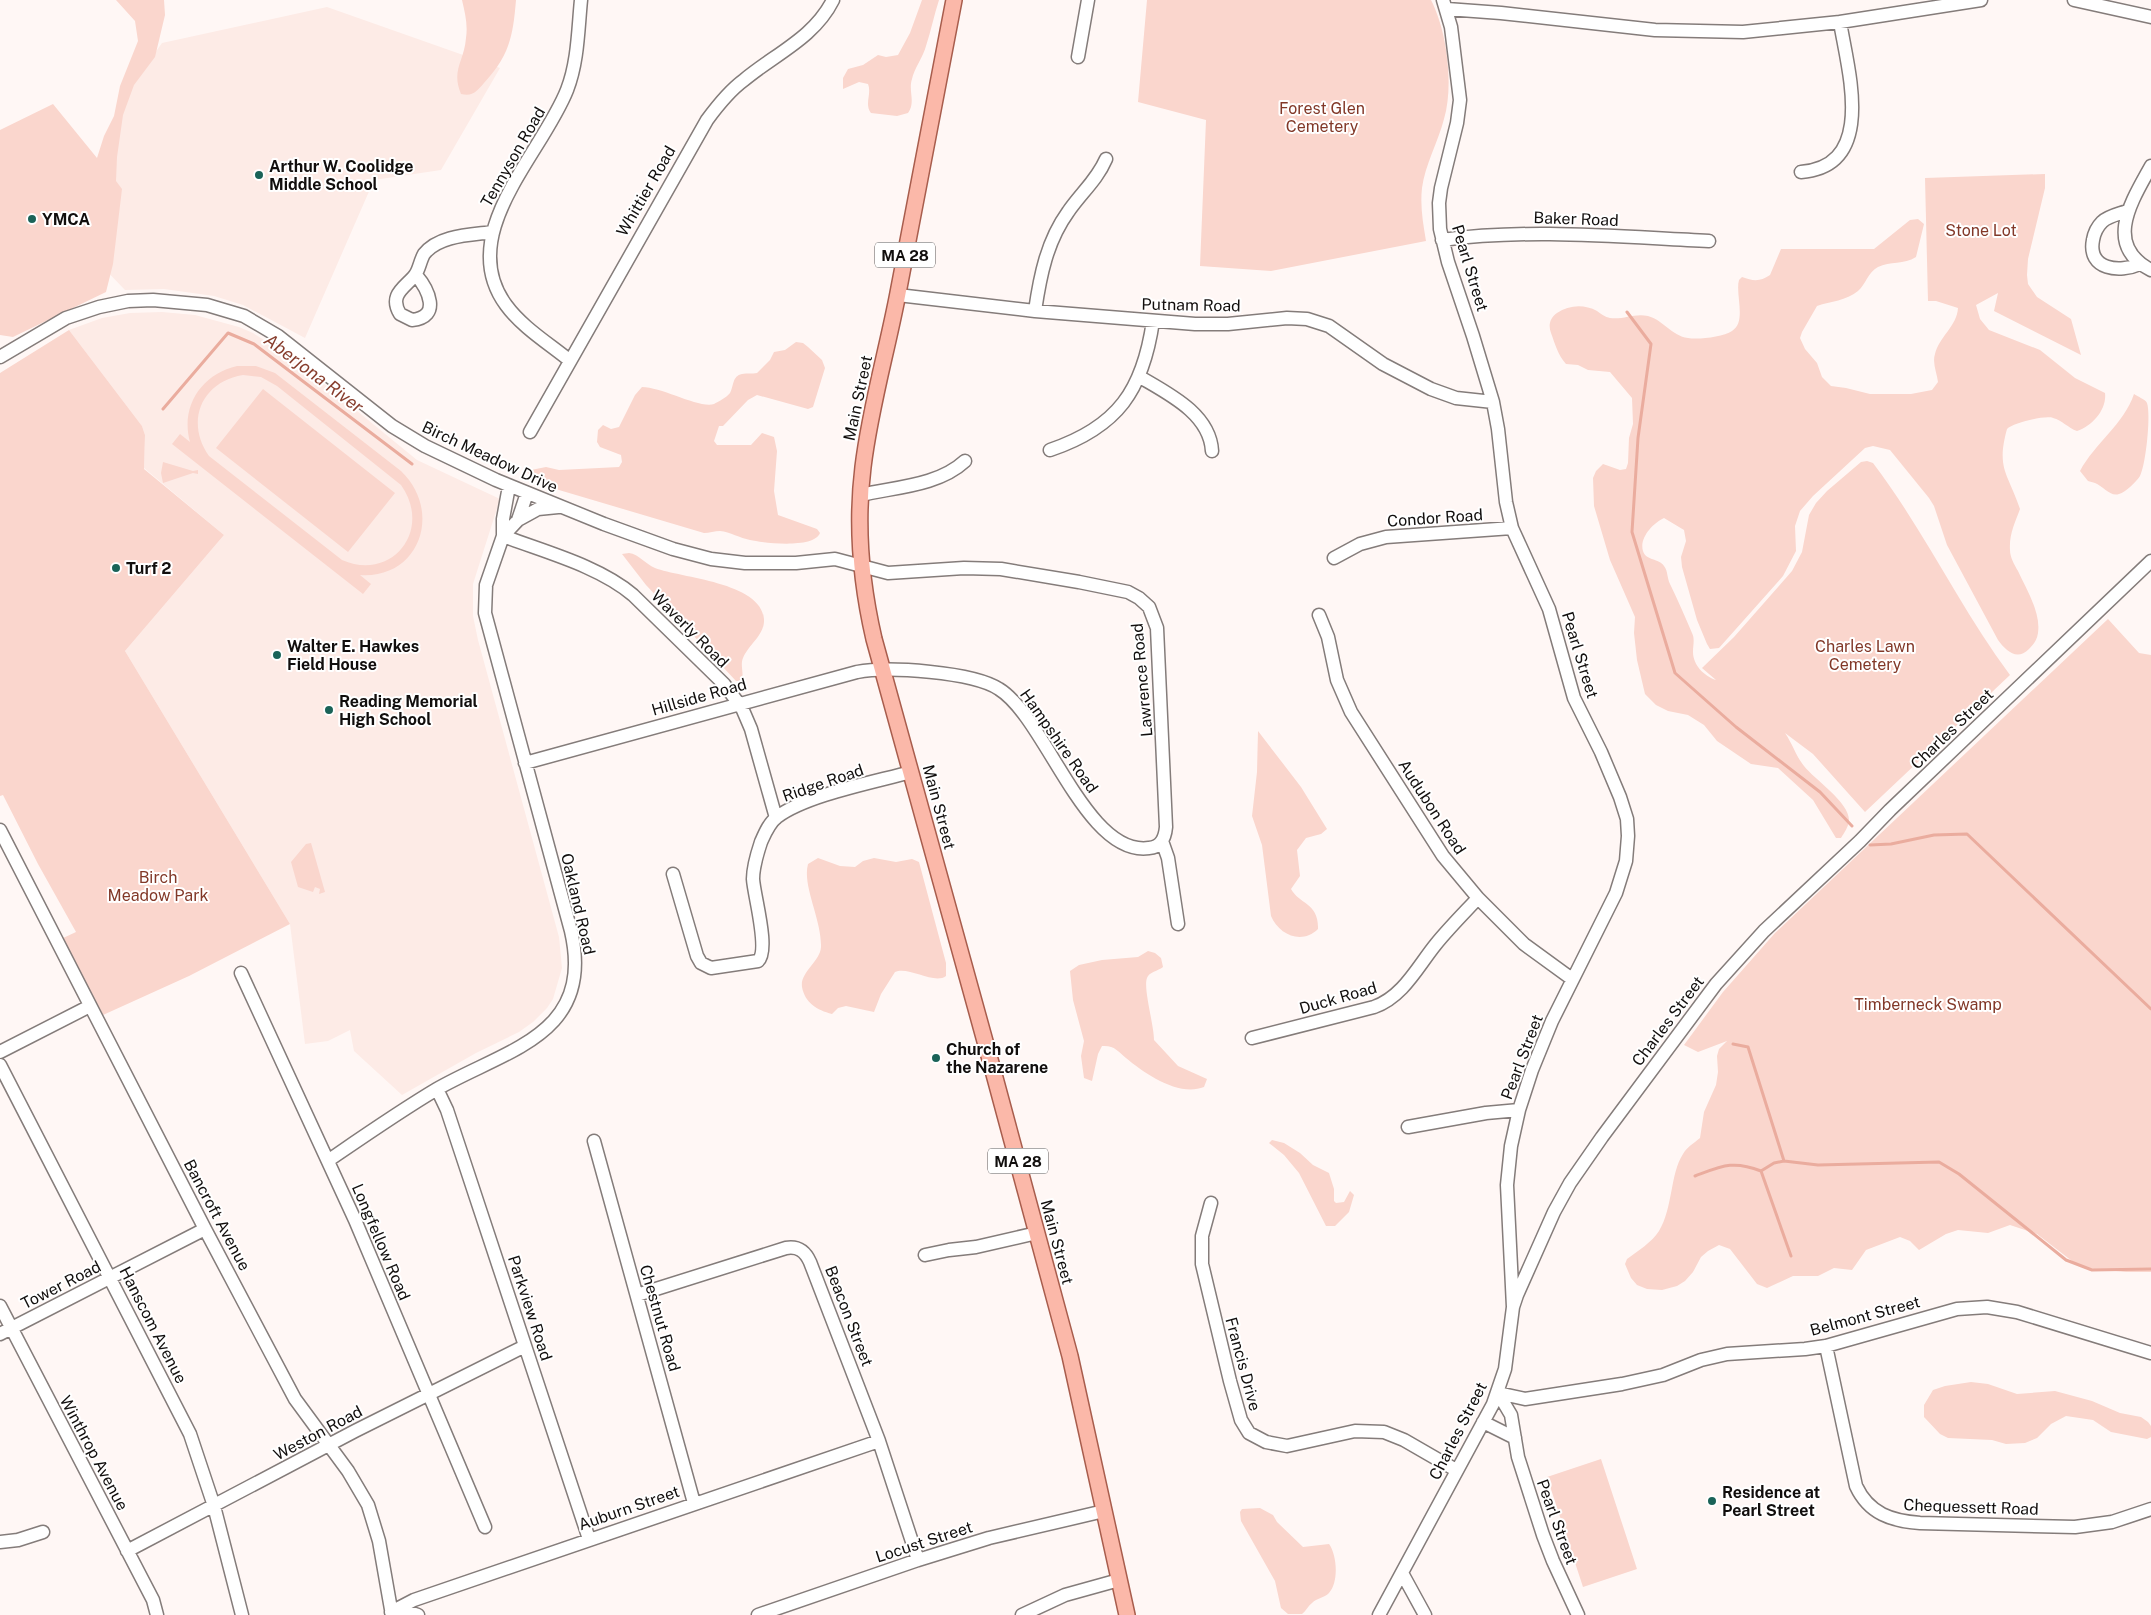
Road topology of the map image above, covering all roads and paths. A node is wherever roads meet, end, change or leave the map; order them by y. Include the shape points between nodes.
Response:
1 (581, 0) edge
2 (833, 0) edge
3 (954, 0) edge
4 (1088, 0) edge
5 (1981, 0) edge
6 (2074, 0) edge
7 (1445, 5) edge
8 (2151, 17) edge
9 (1840, 22) junction
10 (1078, 58) dead end
11 (1106, 159) dead end
12 (2151, 166) edge
13 (1801, 172) dead end
14 (2127, 211) junction
15 (493, 232) junction
16 (1442, 240) junction
17 (1709, 241) dead end
18 (2146, 267) edge
19 (416, 275) dead end
20 (898, 295) junction
21 (1035, 310) junction
22 (1154, 321) junction
23 (1, 356) edge
24 (569, 360) junction
25 (1140, 377) junction
26 (1493, 402) junction
27 (530, 432) dead end
28 (1050, 450) dead end
29 (1212, 451) dead end
30 (965, 461) dead end
31 (509, 486) junction
32 (527, 493) junction
33 (861, 495) junction
34 (561, 507) junction
35 (518, 520) junction
36 (1512, 528) junction
37 (503, 536) junction
38 (1334, 558) dead end
39 (2151, 561) edge
40 (862, 566) junction
41 (1319, 615) dead end
42 (882, 669) junction
43 (739, 703) junction
44 (524, 763) junction
45 (911, 772) junction
46 (776, 818) junction
47 (0, 830) edge
48 (1162, 841) junction
49 (673, 874) dead end
50 (1478, 898) junction
51 (1178, 924) dead end
52 (241, 973) dead end
53 (1572, 979) junction
54 (90, 1006) junction
55 (1252, 1038) dead end
56 (0, 1052) edge
57 (0, 1065) edge
58 (437, 1089) junction
59 (1519, 1110) junction
60 (1408, 1127) dead end
61 (594, 1141) dead end
62 (328, 1160) junction
63 (1211, 1203) dead end
64 (205, 1229) junction
65 (1037, 1233) junction
66 (926, 1255) dead end
67 (110, 1278) junction
68 (637, 1295) junction
69 (0, 1306) edge
70 (1514, 1307) junction
71 (6, 1331) edge
72 (525, 1346) junction
73 (1826, 1346) junction
74 (2151, 1353) edge
75 (1498, 1393) junction
76 (428, 1394) junction
77 (1483, 1422) junction
78 (1515, 1438) junction
79 (878, 1441) junction
80 (330, 1445) junction
81 (1456, 1470) junction
82 (694, 1503) junction
83 (214, 1506) junction
84 (2151, 1509) edge
85 (1104, 1512) junction
86 (485, 1527) dead end
87 (43, 1532) dead end
88 (589, 1539) junction
89 (0, 1542) edge
90 (127, 1551) junction
91 (918, 1560) junction
92 (1402, 1573) junction
93 (1120, 1580) junction
94 (392, 1613) edge
95 (157, 1615) edge
96 (242, 1615) edge
97 (418, 1615) edge
98 (758, 1615) edge
99 (1022, 1615) edge
100 (1127, 1615) edge
101 (1379, 1615) edge
102 (1425, 1615) edge
103 (1578, 1615) edge

1 - 15 street, Tennyson Road via 567,91 504,200
2 - 24 street, Whittier Road via 804,37 743,80 718,104 687,152
3 - 20 main road, Main Street / MA 28
4 - 10 street
5 - 9 street
6 - 8 street
7 - 9 street via 1691,32 1766,30
7 - 16 street, Pearl Street via 1456,57 1460,100 1438,203
9 - 13 street via 1852,100 1852,126 1843,148 1831,162 1818,169
11 - 21 street via 1096,179 1067,212 1052,242 1041,274
12 - 14 street
14 - 18 street via 2124,224 2126,242 2132,255
14 - 18 street via 2102,222 2093,237 2092,249 2097,261 2106,267
15 - 19 street via 462,236 432,246 421,260
15 - 24 street, Tennyson Road via 492,270 503,299 521,320
16 - 17 street, Baker Road via 1562,234
16 - 26 street, Pearl Street
20 - 21 street, Putnam Road
20 - 33 main road, Main Street / MA 28 via 868,434
21 - 22 street, Putnam Road
22 - 25 street
22 - 26 street, Putnam Road via 1211,324 1287,318 1314,320 1329,326 1383,364 1430,389 1456,398
23 - 31 street, Birch Meadow Drive via 66,318 104,305 153,300 219,308 244,316 278,336 404,434
24 - 27 street, Whittier Road
25 - 28 street via 1122,405 1102,424 1072,442
25 - 29 street via 1190,410 1206,428
26 - 36 street, Pearl Street
30 - 33 street via 952,472 936,478
31 - 32 street, Birch Meadow Drive
31 - 37 street, Oakland Road
32 - 34 street, Birch Meadow Drive
32 - 35 street, Oakland Road
33 - 40 main road, Main Street / MA 28
34 - 35 street, Oakland Road via 538,509
34 - 40 street, Birch Meadow Drive via 651,542 710,559 764,564 835,559
35 - 37 street, Oakland Road
36 - 38 street, Condor Road via 1386,537 1360,544
36 - 53 street, Pearl Street via 1549,609 1572,692 1614,782 1628,824 1623,875
37 - 43 street, Waverly Road via 593,571 625,588 724,684
37 - 44 street, Oakland Road via 488,577 484,607
39 - 70 street, Charles Street via 1805,891 1730,967 1570,1182 1548,1224
40 - 42 main road, Main Street / MA 28 via 869,619
40 - 48 street, Lawrence Road via 888,573 964,568 1015,571 1121,590 1144,602 1155,619 1160,657 1166,818
41 - 50 street, Audubon Road via 1351,712 1443,856
42 - 43 street, Hillside Road via 857,672
42 - 45 main road, Main Street / MA 28
42 - 48 street, Hampshire Road via 967,678 997,688 1015,704 1073,790 1106,832 1122,845 1134,849 1152,848
43 - 44 street, Hillside Road
43 - 46 street, Waverly Road via 751,729
44 - 58 street, Oakland Road via 574,943 576,966 573,984 563,1008 540,1034 527,1044
45 - 46 street, Ridge Road via 809,801
45 - 65 main road, Main Street / MA 28
46 - 49 street, Ridge Road via 763,838 753,870 763,951 758,961 716,968 705,966 697,956
47 - 54 street, Bancroft Avenue
48 - 51 street, Lawrence Road via 1168,858
50 - 53 street, Audubon Road via 1524,944
50 - 55 street, Duck Road via 1387,1002
52 - 62 street, Longfellow Road
53 - 59 street, Pearl Street
54 - 56 street
54 - 64 street, Bancroft Avenue
57 - 67 street, Hanscom Avenue
58 - 62 street, Oakland Road
58 - 72 street, Parkview Road via 447,1110
59 - 60 street
59 - 70 street, Pearl Street via 1511,1146 1508,1185
61 - 68 street, Chestnut Road
62 - 76 street, Longfellow Road
63 - 81 street, Francis Drive via 1202,1236 1202,1264 1230,1381 1241,1420 1249,1433 1266,1442 1286,1446 1355,1431 1384,1432
64 - 67 street, Tower Road
64 - 80 street, Bancroft Avenue via 295,1398
65 - 66 street via 976,1248
65 - 85 main road, Main Street / MA 28 via 1070,1356
67 - 71 street, Tower Road
67 - 83 street, Hanscom Avenue via 190,1434
68 - 79 street, Beacon Street via 777,1251 800,1249 810,1262
68 - 82 street, Chestnut Road
69 - 71 street, Winthrop Avenue
70 - 75 street, Charles Street
71 - 90 street, Winthrop Avenue
72 - 76 street, Weston Road
72 - 88 street, Parkview Road
73 - 74 street, Belmont Street via 1944,1311 1987,1307 2023,1314
73 - 75 street, Belmont Street via 1727,1354 1653,1378 1576,1392 1526,1398
73 - 84 street, Chequessett Road via 1855,1482 1866,1502 1884,1516 1913,1522 2075,1527 2112,1522
75 - 77 street, Charles Street
75 - 78 street, Pearl Street via 1511,1415
76 - 80 street, Weston Road
76 - 86 street, Longfellow Road
77 - 78 street
77 - 81 street, Charles Street
78 - 103 street, Pearl Street via 1543,1535
79 - 82 street, Auburn Street
79 - 91 street, Beacon Street
80 - 83 street, Weston Road
80 - 94 street, Bancroft Avenue via 355,1480 372,1514
81 - 92 street, Charles Street
82 - 88 street, Auburn Street
83 - 90 street, Weston Road
83 - 96 street, Hanscom Avenue
85 - 91 street, Locust Street via 1006,1534
85 - 93 main road, Main Street / MA 28
87 - 89 street
88 - 94 street, Auburn Street via 414,1600
90 - 95 street, Winthrop Avenue via 153,1600
91 - 98 street, Locust Street
92 - 101 street, Charles Street
92 - 102 street
93 - 99 street via 1065,1595
93 - 100 main road, Main Street / MA 28
94 - 97 street via 406,1611

